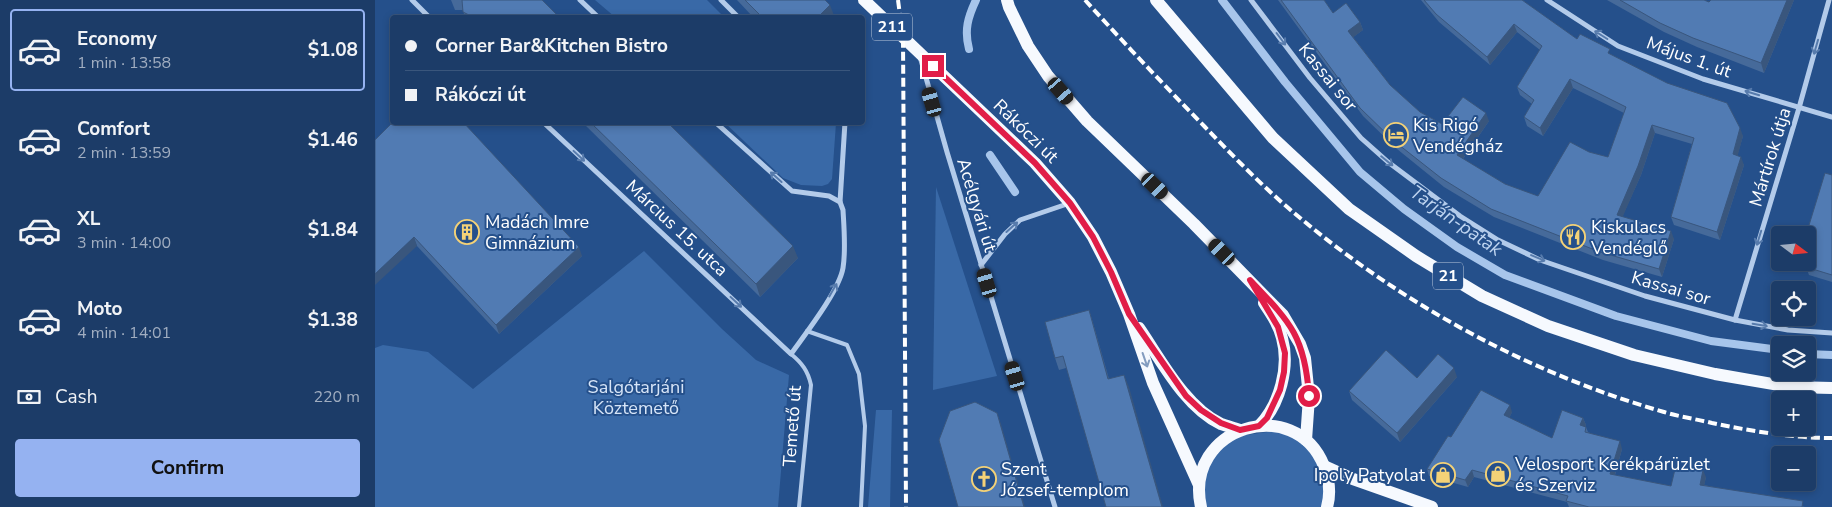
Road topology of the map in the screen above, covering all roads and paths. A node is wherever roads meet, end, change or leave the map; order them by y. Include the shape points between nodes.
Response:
1 (411, 0) edge
2 (580, 0) edge
3 (721, 0) edge
4 (864, 0) edge
5 (1007, 0) edge
6 (1156, 0) edge
7 (1251, 0) edge
8 (1547, 0) edge
9 (1829, 0) edge
10 (427, 15) edge
11 (596, 15) edge
12 (736, 15) edge
13 (920, 53) junction
14 (1799, 108) junction
15 (1832, 117) edge
16 (546, 125) edge
17 (718, 125) edge
18 (845, 125) edge
19 (840, 202) junction
20 (1070, 203) junction
21 (981, 265) junction
22 (1250, 280) junction
23 (1129, 314) junction
24 (1735, 320) junction
25 (807, 332) junction
26 (1832, 333) edge
27 (791, 354) junction
28 (1832, 388) edge
29 (1259, 426) junction
30 (1240, 430) junction
31 (1306, 440) junction
32 (1324, 466) junction
33 (1199, 484) junction
34 (799, 507) edge
35 (861, 507) edge
36 (1055, 507) edge
37 (1201, 507) edge
38 (1327, 507) edge
39 (1432, 507) edge

1 - 10 street
2 - 11 street
3 - 12 street
4 - 13 main road, Rákóczi út / 211
5 - 22 main road via 1028,46 1048,76 1103,136
6 - 28 main road, 21 via 1273,138 1349,209 1416,256 1482,296 1548,326 1635,355 1790,387
7 -> 24 street, Kassai sor via 1361,138 1460,216 1498,240 1540,260 1645,296
14 -> 8 street, Május 1. út via 1703,78 1618,46
9 -> 14 street, Mártírok útja
13 - 20 main road, Rákóczi út / 211 via 1035,163
13 - 21 street, Acélgyári út
14 - 15 street, Május 1. út
14 -> 24 street, Mártírok útja
16 -> 27 street, Március 15. utca
19 -> 17 street via 829,196 792,191
18 - 19 street
25 -> 19 street via 833,292 843,268
21 -> 20 street via 1020,220
20 - 23 main road, Rákóczi út / 211 via 1093,237
21 - 36 street, Acélgyári út
22 - 29 main road via 1278,327 1285,353 1280,390 1271,411
22 - 31 main road via 1283,315 1300,344 1309,396
23 - 30 main road, 211 via 1186,396 1221,423
23 -> 33 main road, 211 via 1153,384
24 -> 26 street, Kassai sor via 1789,330
25 - 27 street
25 - 35 lane via 847,345 859,374 865,426
27 - 34 lane, Temető út via 804,367 811,385
29 - 30 main road, 211
29 - 31 main road, 211 via 1287,429
30 - 33 main road, 211 via 1225,438 1210,453 1200,473
31 - 32 main road, 211
32 - 38 main road, 211 via 1328,477
32 - 39 main road
33 - 37 main road, 211

